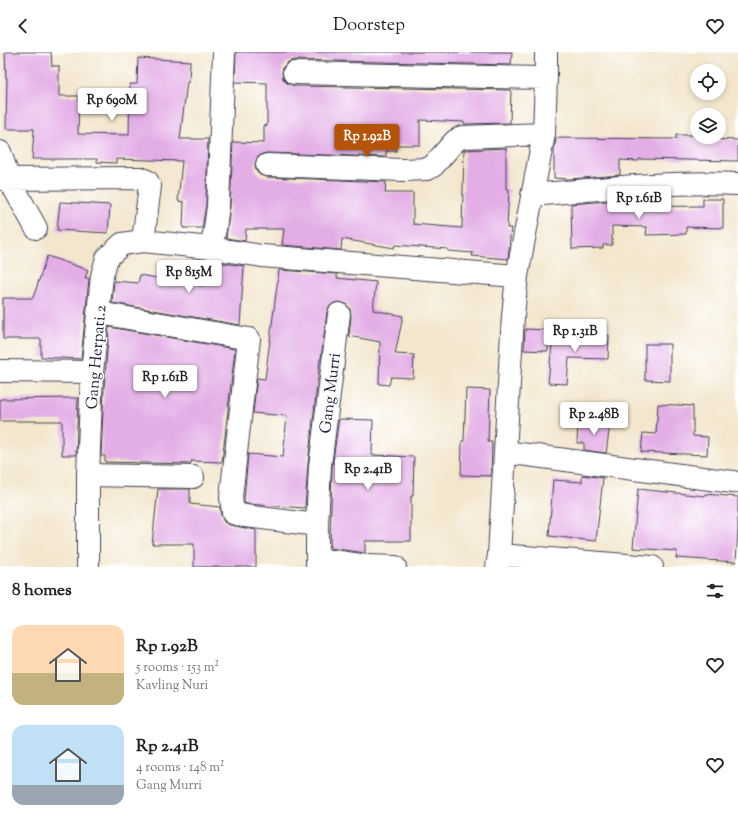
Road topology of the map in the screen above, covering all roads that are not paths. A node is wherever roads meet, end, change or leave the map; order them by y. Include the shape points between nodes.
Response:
1 (224, 52) edge
2 (546, 52) edge
3 (294, 73) dead end
4 (546, 78) junction
5 (544, 134) junction
6 (0, 152) edge
7 (267, 165) dead end
8 (5, 179) edge
9 (738, 184) edge
10 (532, 195) junction
11 (36, 228) dead end
12 (143, 242) junction
13 (211, 248) junction
14 (517, 276) junction
15 (99, 314) junction
16 (339, 314) dead end
17 (0, 371) edge
18 (92, 372) junction
19 (505, 452) junction
20 (88, 475) junction
21 (193, 477) dead end
22 (733, 482) dead end
23 (317, 525) junction
24 (498, 561) edge
25 (317, 563) edge
26 (88, 567) edge
27 (395, 567) edge
28 (652, 567) edge

1 - 13 street via 218,206
2 - 4 street
3 - 4 street
4 - 5 street
5 - 7 street via 462,137 427,169
5 - 10 street
6 - 8 street
8 - 11 street
8 - 12 street via 140,178 147,181 150,186
9 - 10 street via 646,185
10 - 14 street
12 - 13 street, Gang Herpati.2
12 - 15 street, Gang Herpati.2 via 122,244 107,258 102,276
13 - 14 street, Gang Herpati.2 via 262,256
14 - 19 street
15 - 18 street, Gang Herpati.2
15 - 23 street via 249,339 231,497 233,513
16 - 23 street, Gang Murri via 320,466
17 - 18 street
18 - 20 street, Gang Herpati.2
19 - 22 street
19 - 24 street
20 - 21 street
20 - 26 street, Gang Herpati.2
23 - 25 street, Gang Murri
24 - 28 street
25 - 27 street

